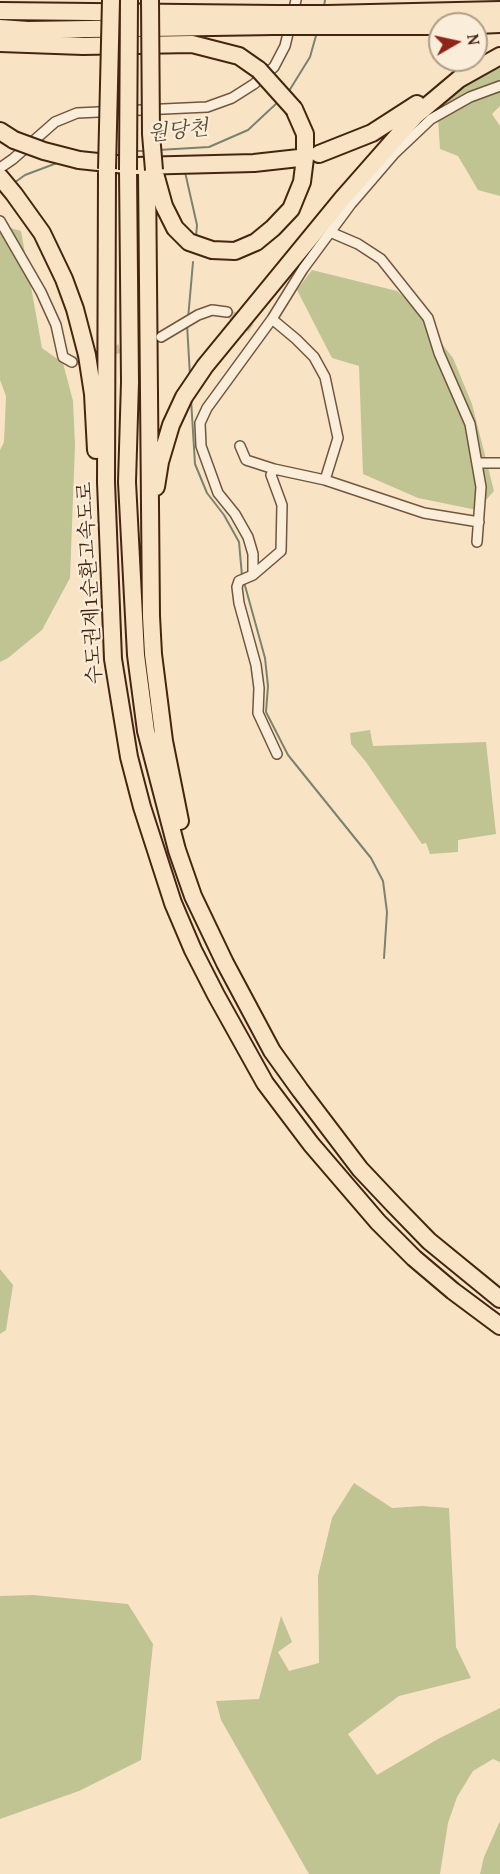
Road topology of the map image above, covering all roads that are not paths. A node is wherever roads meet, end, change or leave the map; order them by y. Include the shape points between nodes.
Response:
1 (111, 0) edge
2 (129, 0) edge
3 (150, 0) edge
4 (296, 0) edge
5 (500, 10) edge
6 (0, 11) edge
7 (276, 20) junction
8 (326, 20) junction
9 (428, 25) edge
10 (0, 28) edge
11 (0, 43) edge
12 (495, 58) edge
13 (500, 86) edge
14 (7, 135) edge
15 (319, 154) dead end
16 (298, 158) dead end
17 (0, 168) edge
18 (151, 170) junction
19 (0, 177) edge
20 (1, 222) edge
21 (330, 232) junction
22 (227, 312) tunnel mouth
23 (272, 320) junction
24 (251, 328) tunnel mouth
25 (260, 335) junction
26 (161, 337) tunnel mouth
27 (72, 362) dead end
28 (240, 446) dead end
29 (477, 463) junction
30 (500, 464) edge
31 (274, 469) junction
32 (325, 480) junction
33 (479, 522) junction
34 (477, 542) dead end
35 (251, 576) junction
36 (111, 606) junction
37 (151, 616) junction
38 (277, 754) dead end
39 (286, 1070) junction
40 (500, 1299) edge
41 (500, 1326) edge

1 - 36 highway, 수도권제1순환고속도로, bridge via 106,482
2 - 39 highway, 수도권제1순환고속도로, bridge via 127,482 136,655 146,731 193,896 247,1007
3 - 18 highway, bridge
4 - 17 street via 285,46 274,67 232,98 207,107 77,112 55,122
5 - 8 highway
6 - 7 highway
7 - 8 highway, bridge
7 - 10 highway
8 - 9 highway
11 - 18 highway, bridge via 192,44 239,56 259,70 294,109 305,134 302,182 291,209 256,242 235,251 212,250 189,242 175,228
12 - 15 highway via 461,74 372,133
12 - 37 highway via 441,92 391,141 209,361 184,397 160,462 154,504
13 - 21 street via 470,97 431,119 394,154
14 - 16 highway, bridge via 79,160 136,166 261,163
18 - 37 highway
19 - 36 highway via 52,252 75,309 87,355
20 - 27 street via 41,292 56,326 63,357
21 - 23 street
21 - 29 street via 381,259 428,318 439,354 470,424
22 - 26 street via 212,310 198,315
23 - 25 street
23 - 32 street via 314,357 325,377 338,438
24 - 25 street
25 - 35 street via 200,423 201,446 218,493 248,537 253,554
28 - 31 street via 246,460
29 - 30 street
29 - 33 street via 482,487
31 - 32 street
31 - 35 street via 272,475 282,505 281,551
32 - 33 street via 424,513
33 - 34 street
35 - 38 street via 238,582 239,603 256,665 258,713
36 - 41 highway, 수도권제1순환고속도로 via 113,659 137,787 173,903 216,995 265,1083 344,1184 414,1258
37 - 39 highway via 164,741 188,848 224,940
39 - 40 highway, 수도권제1순환고속도로 via 360,1169 429,1241

